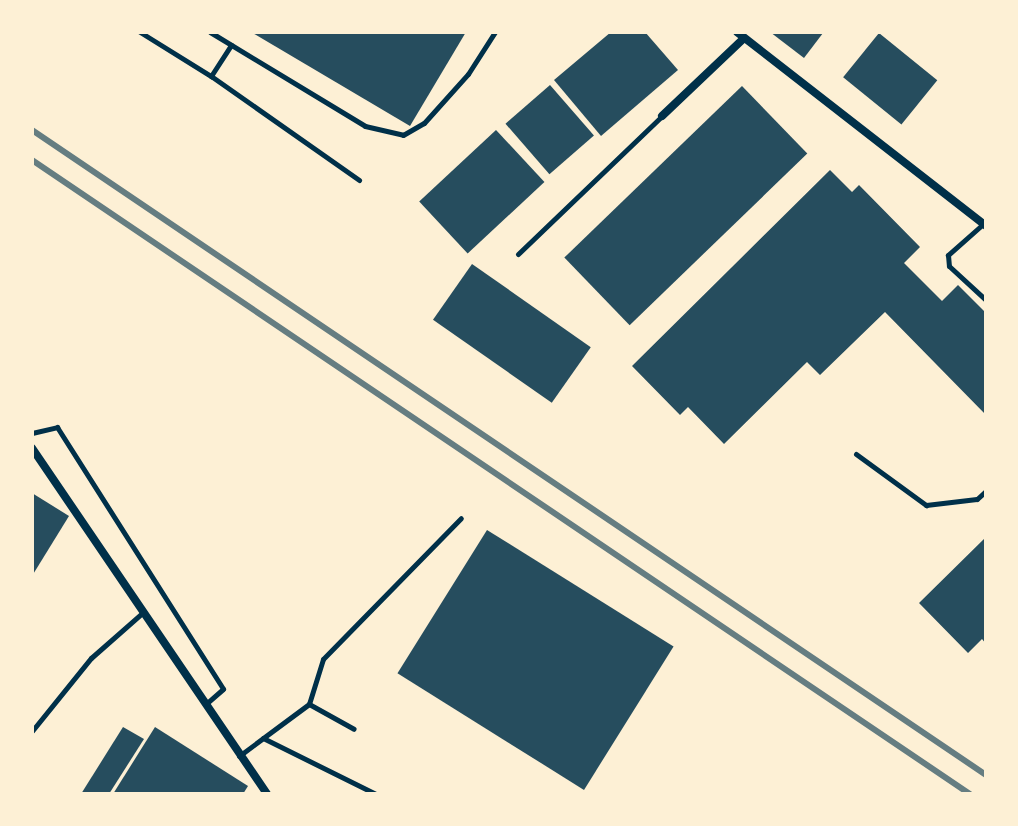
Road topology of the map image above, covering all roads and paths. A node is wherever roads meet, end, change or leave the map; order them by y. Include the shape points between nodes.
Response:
1 (140, 32) edge
2 (210, 32) edge
3 (495, 32) edge
4 (740, 35) edge
5 (231, 45) junction
6 (211, 76) junction
7 (662, 116) joint
8 (359, 180) dead end
9 (985, 225) edge
10 (518, 254) dead end
11 (986, 300) edge
12 (32, 433) edge
13 (32, 448) edge
14 (856, 454) dead end
15 (986, 491) edge
16 (461, 518) dead end
17 (142, 613) junction
18 (309, 704) junction
19 (204, 706) junction
20 (354, 729) dead end
21 (32, 731) edge
22 (263, 738) junction
23 (238, 757) junction
24 (267, 794) edge
25 (376, 794) edge

1 - 6 lane
2 - 5 lane
3 - 5 lane via 460,84 424,123 403,135 365,126
4 - 7 street
4 - 9 street
5 - 6 lane
6 - 8 lane
7 - 10 lane
9 - 11 lane via 948,255 949,266
12 - 19 lane via 57,427 207,663 223,689
13 - 17 street
14 - 15 lane via 926,505 977,499
16 - 18 lane via 323,659
17 - 19 street
17 - 21 lane via 91,658
18 - 20 lane
18 - 22 lane
19 - 23 street
22 - 23 lane
22 - 25 lane
23 - 24 street

